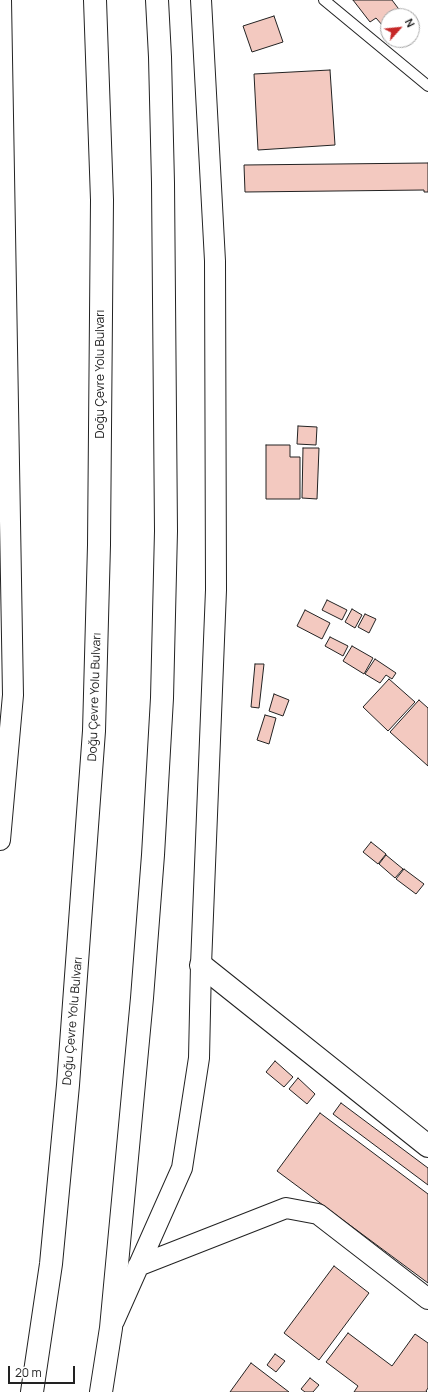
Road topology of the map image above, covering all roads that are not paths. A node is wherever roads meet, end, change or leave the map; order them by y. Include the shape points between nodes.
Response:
1 (1, 0) edge
2 (95, 0) edge
3 (157, 0) edge
4 (201, 0) edge
5 (324, 0) edge
6 (428, 86) edge
7 (0, 840) edge
8 (201, 965) junction
9 (428, 1146) edge
10 (138, 1266) junction
11 (428, 1299) edge
12 (111, 1328) junction
13 (32, 1392) edge
14 (101, 1392) edge

1 - 7 street via 13,695
2 - 13 main road, Doğu Çevre Yolu Bulvarı via 102,200 99,545 94,731 69,1078 51,1264
3 - 12 main road via 163,183 166,531 162,698 142,998
4 - 8 street via 215,261 216,590
5 - 6 lane
8 - 9 main road
8 - 10 street via 199,1058 182,1168
10 - 11 street via 286,1208 318,1214
10 - 12 street
12 - 14 main road

